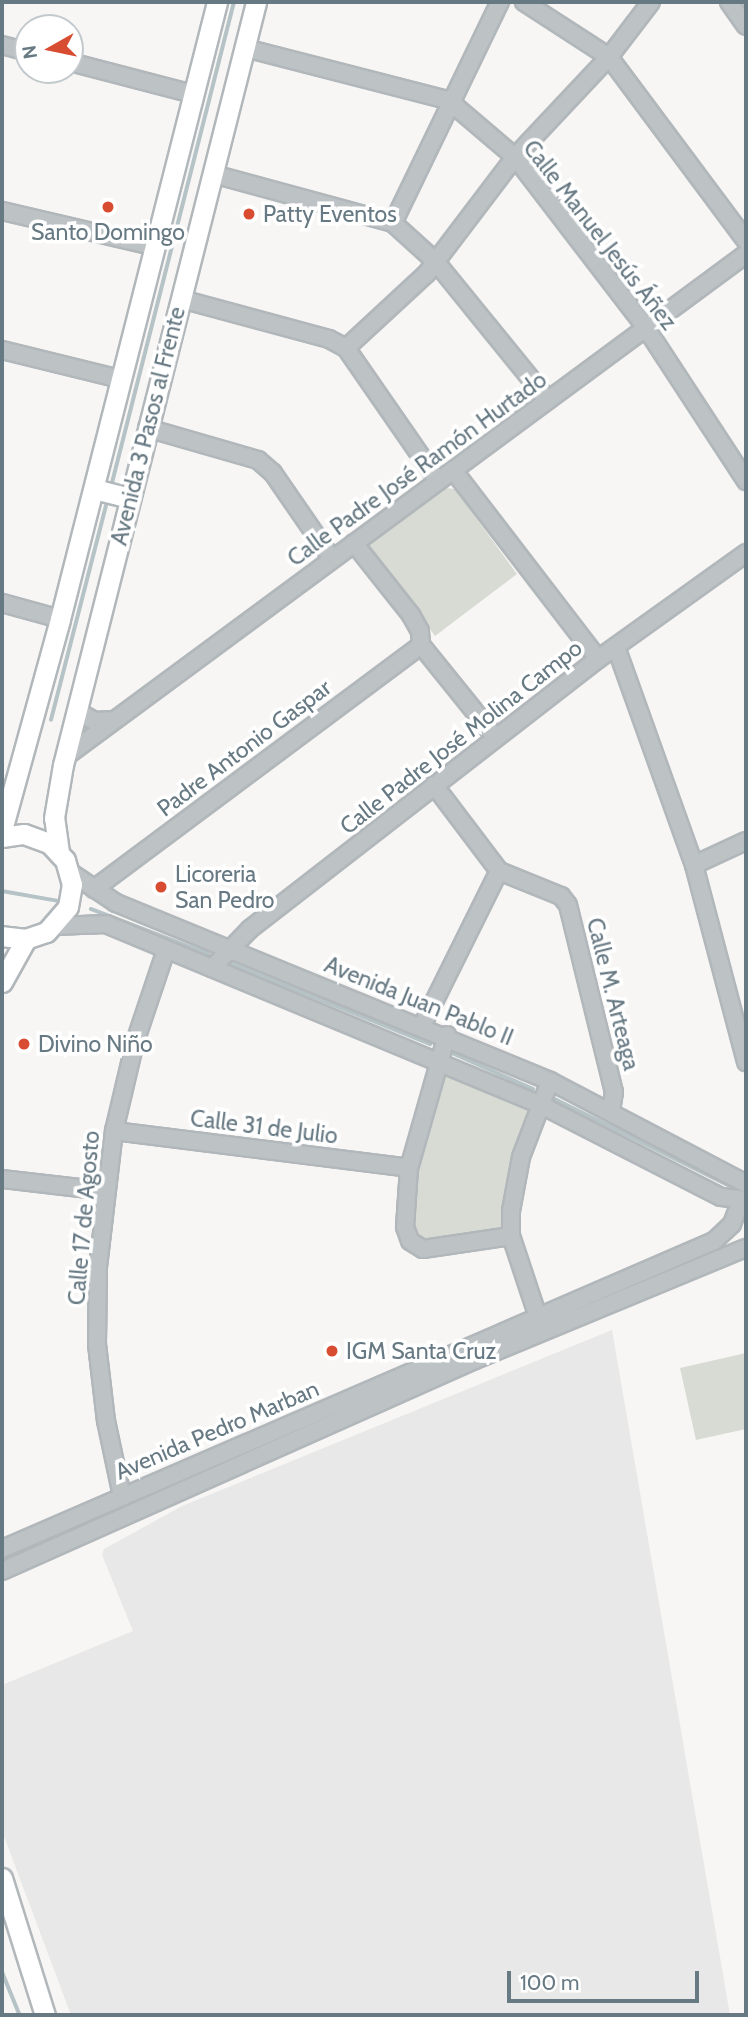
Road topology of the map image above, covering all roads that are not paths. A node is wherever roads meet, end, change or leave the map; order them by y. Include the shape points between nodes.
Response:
1 (217, 2) edge
2 (256, 2) edge
3 (500, 2) edge
4 (524, 2) edge
5 (652, 2) edge
6 (729, 2) edge
7 (746, 26) edge
8 (245, 48) junction
9 (609, 57) junction
10 (84, 66) edge
11 (193, 94) junction
12 (448, 100) junction
13 (515, 157) junction
14 (213, 174) junction
15 (2, 211) edge
16 (393, 223) junction
17 (746, 241) edge
18 (153, 246) junction
19 (746, 254) edge
20 (435, 261) junction
21 (181, 299) junction
22 (646, 328) junction
23 (346, 348) junction
24 (2, 351) edge
25 (120, 379) junction
26 (548, 400) junction
27 (147, 428) junction
28 (453, 470) junction
29 (438, 481) junction
30 (746, 481) edge
31 (113, 494) junction
32 (354, 543) junction
33 (746, 553) edge
34 (332, 559) junction
35 (2, 603) edge
36 (60, 619) junction
37 (421, 645) junction
38 (616, 647) junction
39 (598, 659) junction
40 (77, 711) junction
41 (114, 720) junction
42 (496, 738) junction
43 (65, 757) junction
44 (434, 785) junction
45 (2, 830) edge
46 (2, 837) edge
47 (746, 841) edge
48 (59, 852) junction
49 (694, 865) junction
50 (499, 871) junction
51 (70, 872) junction
52 (94, 888) junction
53 (55, 926) junction
54 (2, 936) edge
55 (26, 939) junction
56 (232, 949) junction
57 (166, 950) junction
58 (212, 968) junction
59 (2, 982) edge
60 (739, 1005) edge
61 (422, 1026) junction
62 (447, 1035) junction
63 (437, 1062) junction
64 (746, 1062) edge
65 (550, 1081) junction
66 (539, 1104) junction
67 (611, 1111) junction
68 (114, 1130) junction
69 (409, 1168) junction
70 (2, 1180) edge
71 (106, 1191) junction
72 (744, 1196) edge
73 (511, 1236) junction
74 (746, 1248) edge
75 (538, 1318) junction
76 (122, 1496) junction
77 (2, 1549) edge
78 (2, 1571) edge
79 (2, 1878) edge
80 (4, 1905) edge
81 (45, 2015) edge

1 - 11 main road, Avenida 3 Pasos al Frente
2 - 8 main road, Avenida 3 Pasos al Frente
3 - 12 street
4 - 9 street
5 - 9 street
6 - 7 street
8 - 12 street, Calle Manuel Jesús Áñez
8 - 14 main road, Avenida 3 Pasos al Frente
9 - 13 street
9 - 17 street
10 - 11 street
11 - 18 main road, Avenida 3 Pasos al Frente
12 - 13 street, Calle Manuel Jesús Áñez
12 - 16 street
13 - 20 street
13 - 22 street, Calle Manuel Jesús Áñez
14 - 16 street
14 - 21 main road, Avenida 3 Pasos al Frente
15 - 18 street
16 - 20 street
18 - 25 main road, Avenida 3 Pasos al Frente
19 - 22 street, Calle Padre José Ramón Hurtado
20 - 23 street
20 - 26 street
21 - 23 street via 329,339
21 - 27 main road, Avenida 3 Pasos al Frente
22 - 26 street, Calle Padre José Ramón Hurtado
22 - 30 street, Calle Manuel Jesús Áñez
23 - 29 street
24 - 25 street
25 - 31 main road, Avenida 3 Pasos al Frente
26 - 28 street, Calle Padre José Ramón Hurtado
27 - 31 main road, Avenida 3 Pasos al Frente
27 - 34 street via 258,460 273,473
28 - 29 street, Calle Padre José Ramón Hurtado
28 - 39 street
29 - 32 street, Calle Padre José Ramón Hurtado
31 - 36 main road, Avenida 3 Pasos al Frente
31 - 40 main road, Avenida 3 Pasos al Frente
32 - 34 street, Calle Padre José Ramón Hurtado
32 - 37 street via 411,615
33 - 38 street, Calle Padre José Molina Campo
34 - 41 street, Calle Padre José Ramón Hurtado
35 - 36 street
36 - 45 main road, Avenida 3 Pasos al Frente
37 - 42 street
37 - 52 street, Padre Antonio Gaspar
38 - 39 street, Calle Padre José Molina Campo
38 - 49 street
39 - 42 street, Calle Padre José Molina Campo
40 - 41 street via 94,721
40 - 43 main road, Avenida 3 Pasos al Frente
41 - 43 street, Calle Padre José Ramón Hurtado
42 - 44 street, Calle Padre José Molina Campo
43 - 48 main road, Avenida 3 Pasos al Frente via 54,818
44 - 50 street
44 - 56 street, Calle Padre José Molina Campo via 250,929
46 - 48 main road via 37,837
47 - 49 street
48 - 51 main road
49 - 60 street
50 - 61 street
50 - 67 street, Calle M. Arteaga via 561,896 568,905 614,1092
51 - 52 street, Avenida Juan Pablo II
51 - 53 main road via 68,907
52 - 56 street, Avenida Juan Pablo II via 116,903
53 - 55 main road
53 - 57 street via 106,924
54 - 55 main road
55 - 59 main road
56 - 58 street, Calle Padre José Molina Campo
56 - 61 street, Avenida Juan Pablo II
57 - 58 street
57 - 68 street, Calle 17 de Agosto via 135,1042
58 - 63 street
60 - 64 street
61 - 62 street, Avenida Juan Pablo II
62 - 63 street
62 - 65 street, Avenida Juan Pablo II
63 - 66 street
63 - 69 street
65 - 66 street
65 - 67 street, Avenida Juan Pablo II
66 - 72 street via 721,1197
66 - 73 street via 513,1186
67 - 72 street, Avenida Juan Pablo II
68 - 69 street, Calle 31 de Julio
68 - 71 street, Calle 17 de Agosto
69 - 73 street via 405,1227 410,1241 423,1249
70 - 71 street
71 - 76 street, Calle 17 de Agosto via 98,1267 97,1344 106,1421
72 - 75 street, Avenida Pedro Marban via 732,1224 714,1241
73 - 75 street
74 - 78 street, Avenida Pedro Marban via 475,1360
75 - 76 street, Avenida Pedro Marban
76 - 77 street, Avenida Pedro Marban
79 - 80 main road
80 - 81 main road

